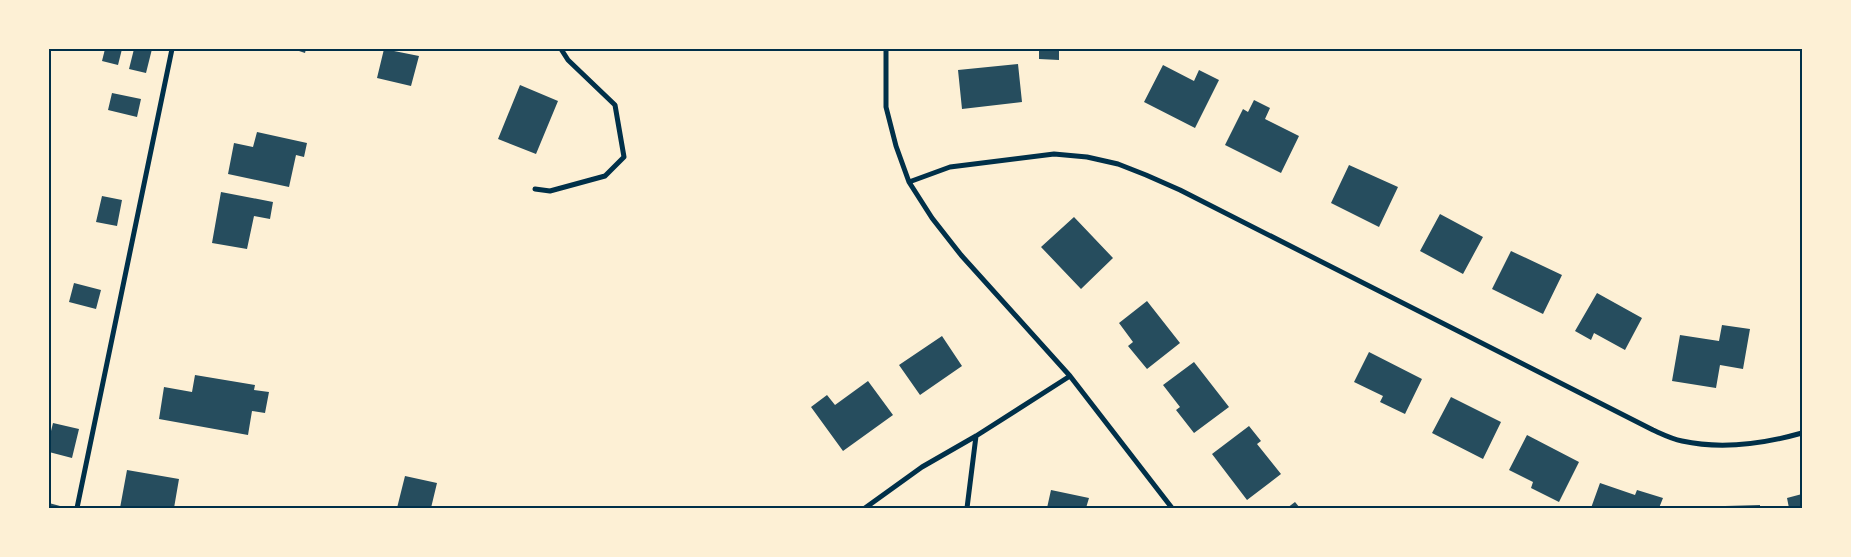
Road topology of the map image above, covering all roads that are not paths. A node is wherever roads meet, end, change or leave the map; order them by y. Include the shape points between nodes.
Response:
1 (172, 49) edge
2 (561, 49) edge
3 (886, 49) edge
4 (909, 182) junction
5 (535, 190) dead end
6 (1070, 376) junction
7 (1802, 433) edge
8 (976, 436) junction
9 (77, 508) edge
10 (866, 508) edge
11 (967, 508) edge
12 (1172, 508) edge

1 - 9 street
2 - 5 street via 568,60 615,105 624,157 605,176 550,191
3 - 4 street via 886,107
4 - 6 street via 961,255
4 - 7 street via 950,168 1054,154 1087,156 1118,164 1180,190 1628,418 1681,441 1743,446
6 - 8 street
6 - 12 street
8 - 10 street via 922,467
8 - 11 street

